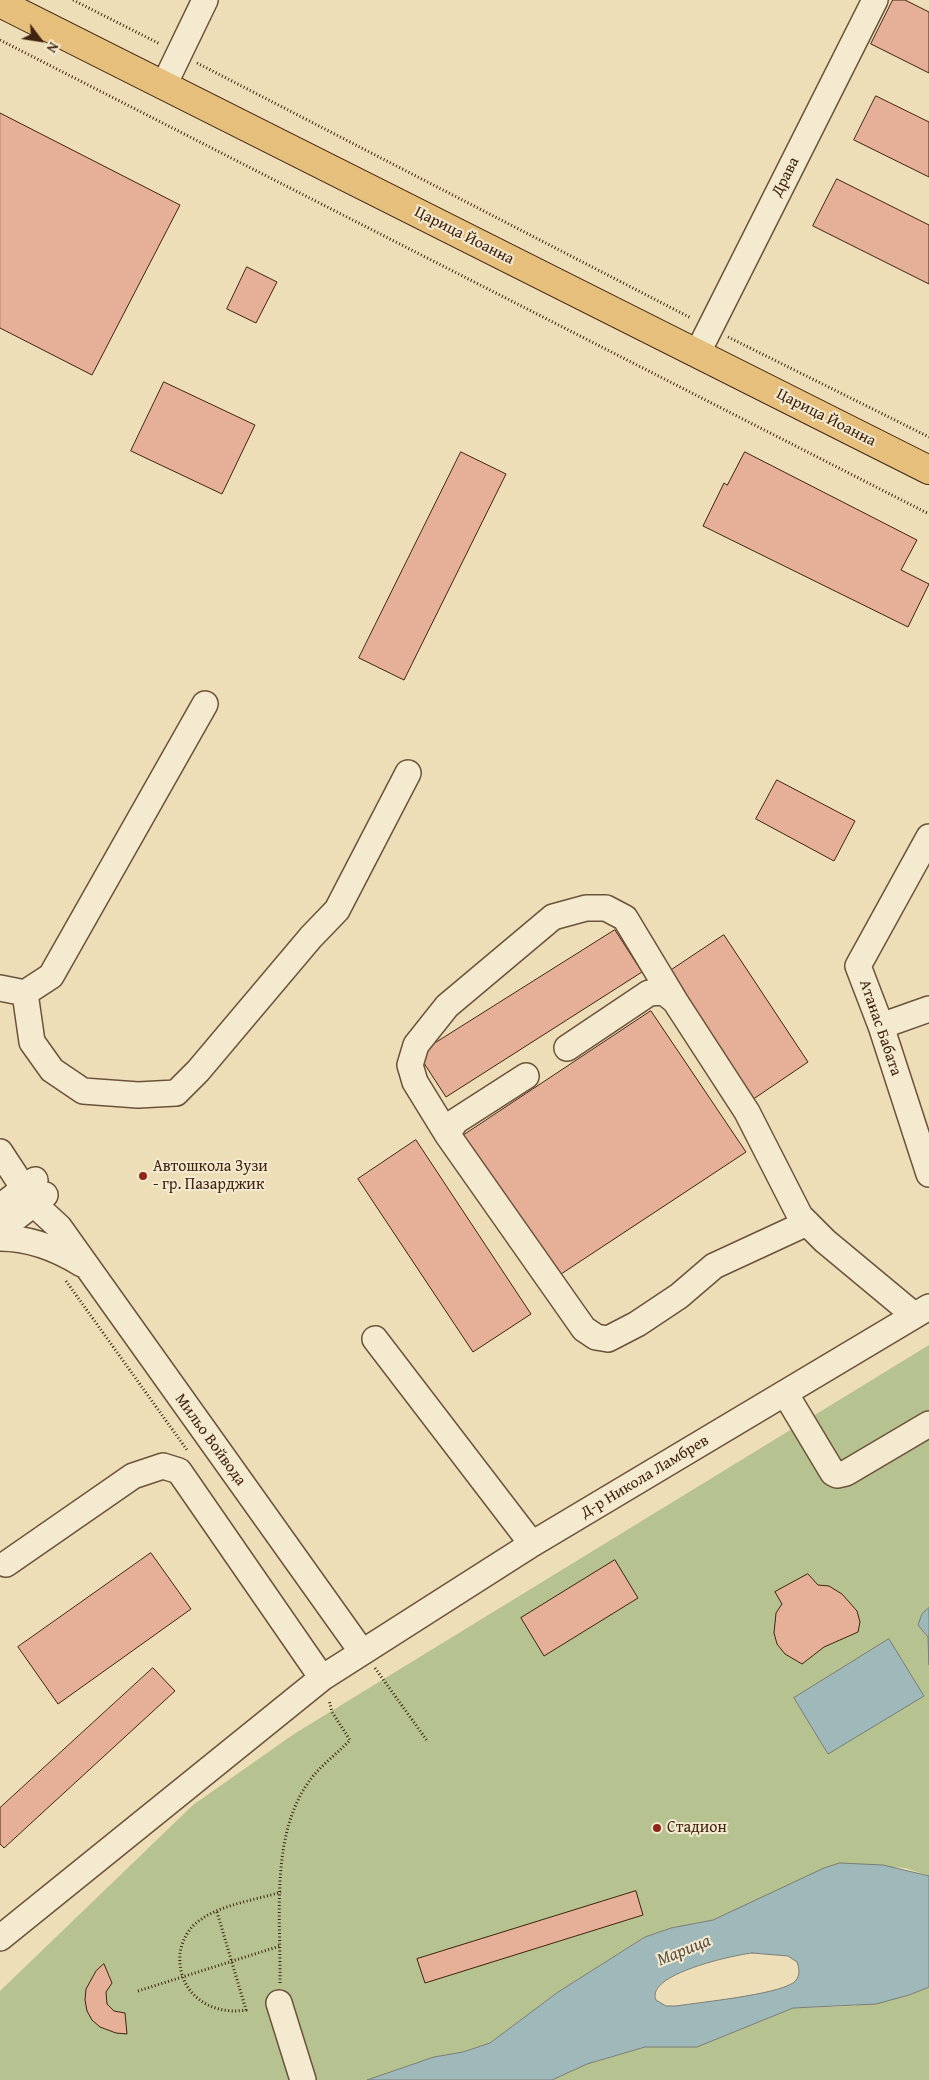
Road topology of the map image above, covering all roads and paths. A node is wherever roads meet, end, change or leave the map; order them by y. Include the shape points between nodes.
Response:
1 (73, 0) edge
2 (205, 0) edge
3 (875, 0) edge
4 (0, 3) edge
5 (0, 40) edge
6 (180, 54) junction
7 (164, 85) junction
8 (710, 328) junction
9 (698, 354) junction
10 (929, 437) edge
11 (929, 470) edge
12 (929, 514) edge
13 (206, 704) dead end
14 (408, 773) dead end
15 (929, 837) edge
16 (0, 988) edge
17 (25, 993) junction
18 (675, 1001) junction
19 (929, 1009) edge
20 (881, 1026) junction
21 (567, 1048) dead end
22 (526, 1076) dead end
23 (447, 1134) junction
24 (0, 1136) edge
25 (0, 1152) edge
26 (929, 1174) edge
27 (35, 1192) junction
28 (0, 1207) edge
29 (807, 1224) junction
30 (0, 1230) edge
31 (0, 1238) edge
32 (86, 1266) junction
33 (922, 1311) edge
34 (375, 1339) dead end
35 (786, 1393) junction
36 (929, 1424) edge
37 (532, 1544) junction
38 (6, 1564) dead end
39 (362, 1652) junction
40 (322, 1678) junction
41 (428, 1742) dead end
42 (281, 1892) junction
43 (217, 1912) junction
44 (0, 1938) edge
45 (280, 1946) junction
46 (231, 1961) junction
47 (182, 1976) junction
48 (138, 1991) dead end
49 (279, 2003) joint
50 (303, 2080) edge

1 - 6 path
2 - 6 street
3 - 8 street, Драва
4 - 7 main road, Царица Йоанна
5 - 12 path
6 - 7 street
6 - 8 path
7 - 9 main road, Царица Йоанна
8 - 9 street, Драва
8 - 10 path
9 - 11 main road, Царица Йоанна
13 - 17 street via 51,976
14 - 17 street via 337,910 198,1071 176,1092 138,1095 83,1091 52,1070 32,1042
15 - 20 street, Атанас Бабата via 858,966
16 - 17 street
18 - 21 street via 664,992 649,993
18 - 23 street via 625,918 606,908 586,908 553,917 448,1006 416,1045 410,1065 415,1082
18 - 29 street via 747,1112
19 - 20 street
20 - 26 street, Атанас Бабата
22 - 23 street via 456,1121
23 - 29 street via 584,1329 596,1337 608,1339 637,1324 679,1296 714,1266
24 - 27 street, Мильо Войвода
25 - 27 street, Мильо Войвода
27 - 28 street
27 - 30 street
27 - 32 street, Мильо Войвода
29 - 33 street via 824,1241
31 - 32 street via 36,1242
32 - 39 street, Мильо Войвода
33 - 35 street, Д-р Никола Ламбрев
34 - 37 street
35 - 36 street via 837,1475 846,1473
35 - 37 street, Д-р Никола Ламбрев
37 - 39 street, Д-р Никола Ламбрев
38 - 40 street via 133,1476 163,1466 179,1471
39 - 40 street, Д-р Никола Ламбрев
39 - 41 path
40 - 42 path via 332,1712 350,1740 314,1775 294,1806 281,1851
40 - 44 street, Д-р Никола Ламбрев
42 - 43 path
42 - 45 path
43 - 46 path
43 - 47 path via 201,1919 186,1936 181,1948
45 - 46 path
45 - 49 path
46 - 47 path
46 - 47 path via 246,2010 227,2011 204,2004 194,1997
47 - 48 path
49 - 50 street

